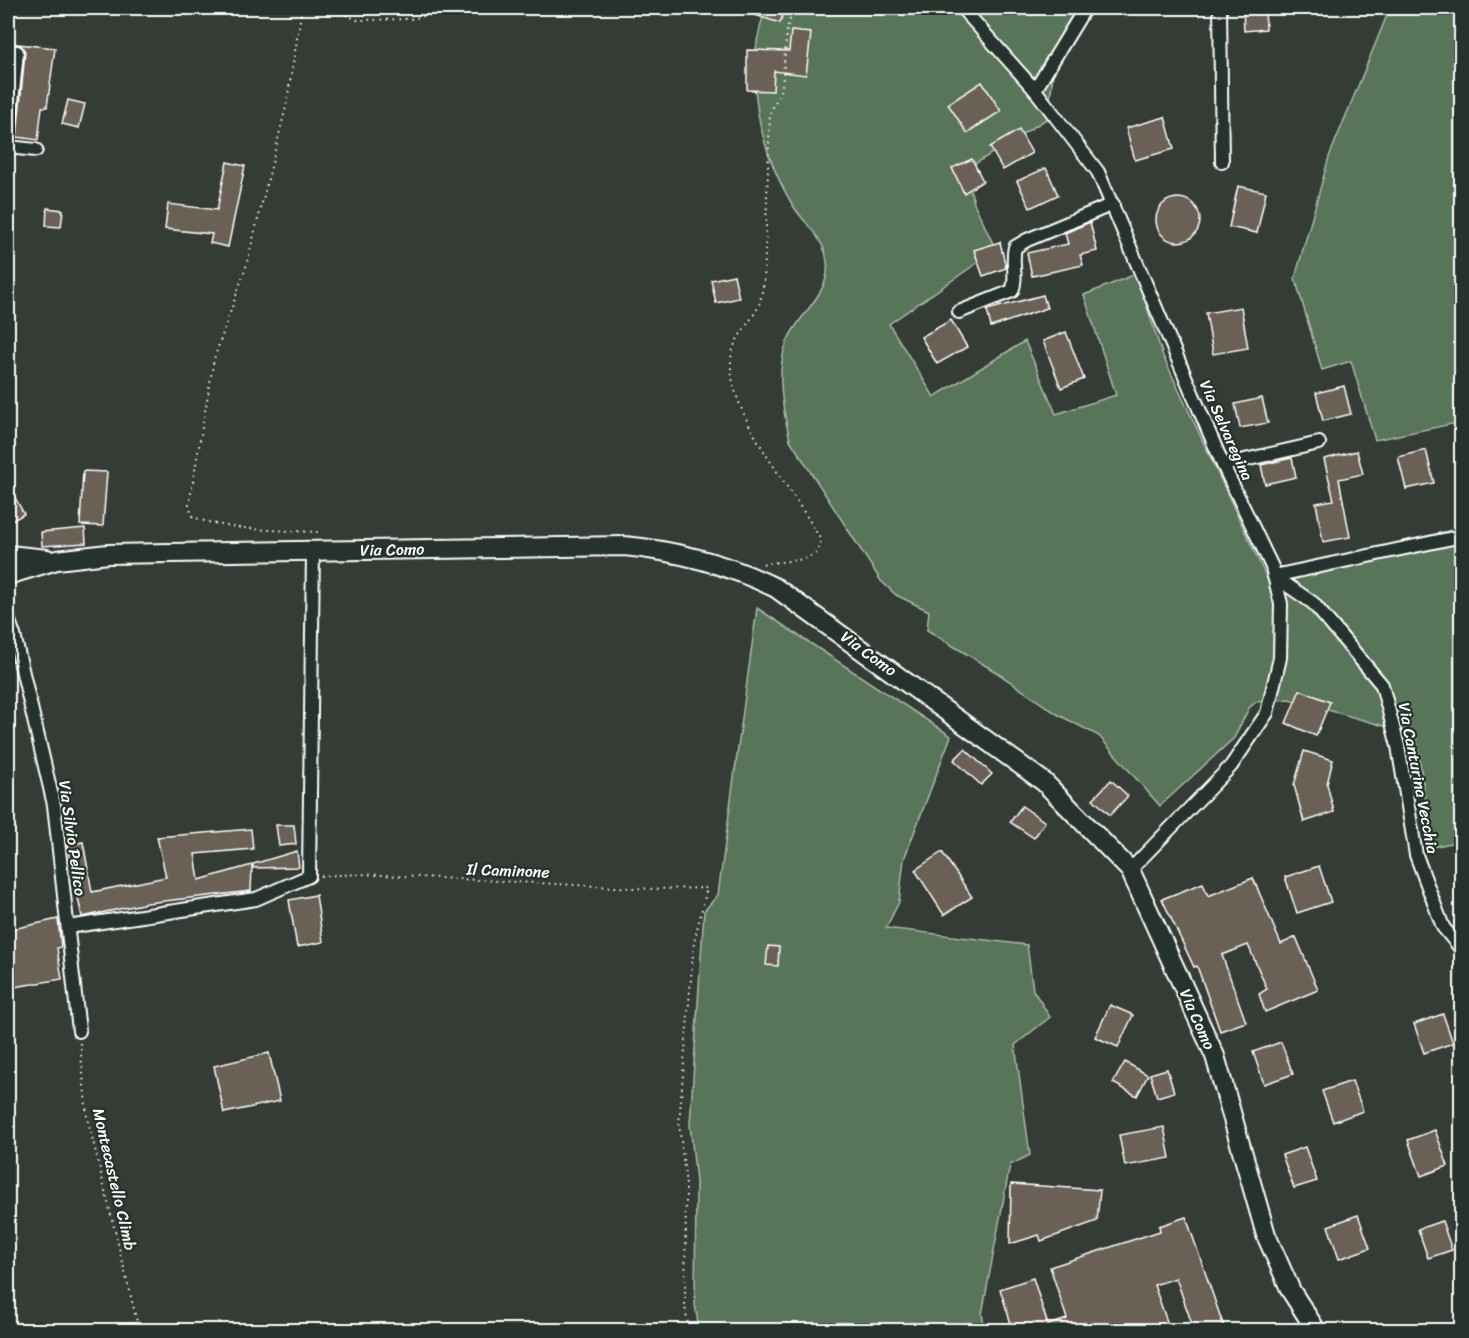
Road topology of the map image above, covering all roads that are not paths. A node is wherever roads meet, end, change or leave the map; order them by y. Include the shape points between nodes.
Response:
1 (962, 8) edge
2 (1085, 8) edge
3 (1220, 8) edge
4 (17, 52) dead end
5 (1035, 90) junction
6 (8, 144) edge
7 (36, 150) dead end
8 (1222, 162) dead end
9 (1113, 204) junction
10 (959, 312) dead end
11 (1319, 443) dead end
12 (1223, 465) junction
13 (1461, 536) edge
14 (313, 551) junction
15 (8, 555) edge
16 (57, 560) junction
17 (8, 575) edge
18 (1274, 576) junction
19 (8, 618) edge
20 (1130, 870) junction
21 (68, 927) junction
22 (1461, 950) edge
23 (79, 1031) road end
24 (1316, 1330) edge

1 - 5 street, Via Selvaregina
2 - 5 street
3 - 8 street
4 - 6 street
5 - 9 street, Via Selvaregina via 1098,172
6 - 7 street
9 - 10 street via 1015,247 1016,283 1012,291
9 - 12 street, Via Selvaregina
11 - 12 street
12 - 18 street, Via Selvaregina
13 - 18 street
14 - 16 main road, Via Como via 160,552
14 - 20 main road, Via Como via 624,546 661,549 730,567 802,605 1044,782
14 - 21 street via 309,876 256,899
15 - 16 main road, Via Como
16 - 17 main road, Via Como
18 - 20 street, Via Selvaregina via 1281,604 1280,658 1267,712 1231,766
18 - 22 street, Via Canturina Vecchia via 1313,603 1382,685 1398,746 1416,855 1443,927
19 - 21 street, Via Silvio Pellico via 54,805
20 - 24 main road, Via Como via 1215,1056 1266,1235 1291,1291
21 - 23 street, Via Silvio Pellico

